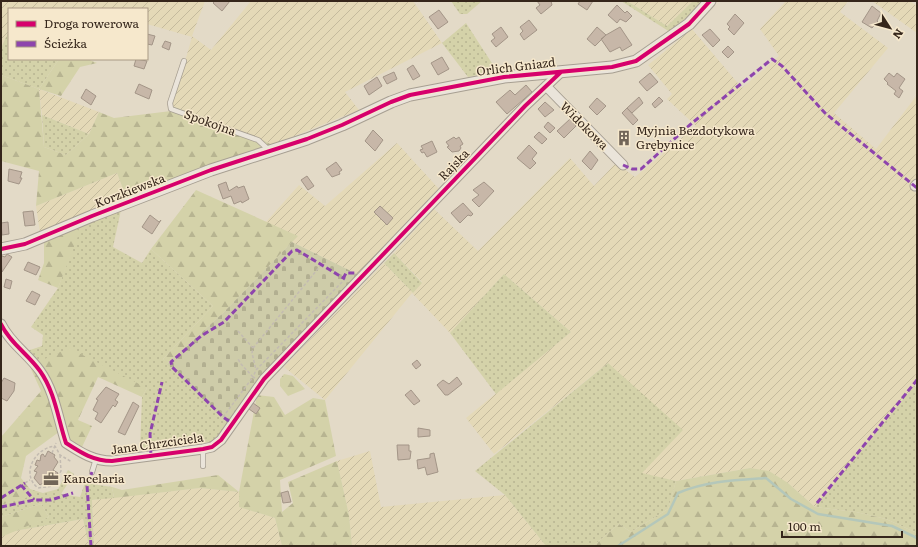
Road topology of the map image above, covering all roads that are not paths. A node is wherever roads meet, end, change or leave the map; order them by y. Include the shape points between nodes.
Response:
1 (710, 1) edge
2 (184, 61) dead end
3 (561, 72) junction
4 (546, 86) junction
5 (268, 152) junction
6 (623, 165) dead end
7 (1, 249) edge
8 (363, 275) joint
9 (1, 324) edge
10 (203, 449) junction
11 (96, 459) junction
12 (203, 466) dead end
13 (92, 472) dead end

1 - 3 street, Orlich Gniazd via 689,24 636,61 612,67
2 - 5 lane, Spokojna via 170,103 171,108 258,140
3 - 4 street, Rajska
3 - 5 street, Orlich Gniazd via 504,77 410,95 335,128
4 - 6 street, Widokowa
4 - 8 street, Rajska
5 - 7 street, Korzkiewska via 211,170 25,244
8 - 10 street, Jana Chrzciciela via 264,379 227,434 212,447
9 - 11 street, Jana Chrzciciela via 46,381 52,393 66,443
10 - 11 street, Jana Chrzciciela via 112,461
10 - 12 lane
11 - 13 lane

